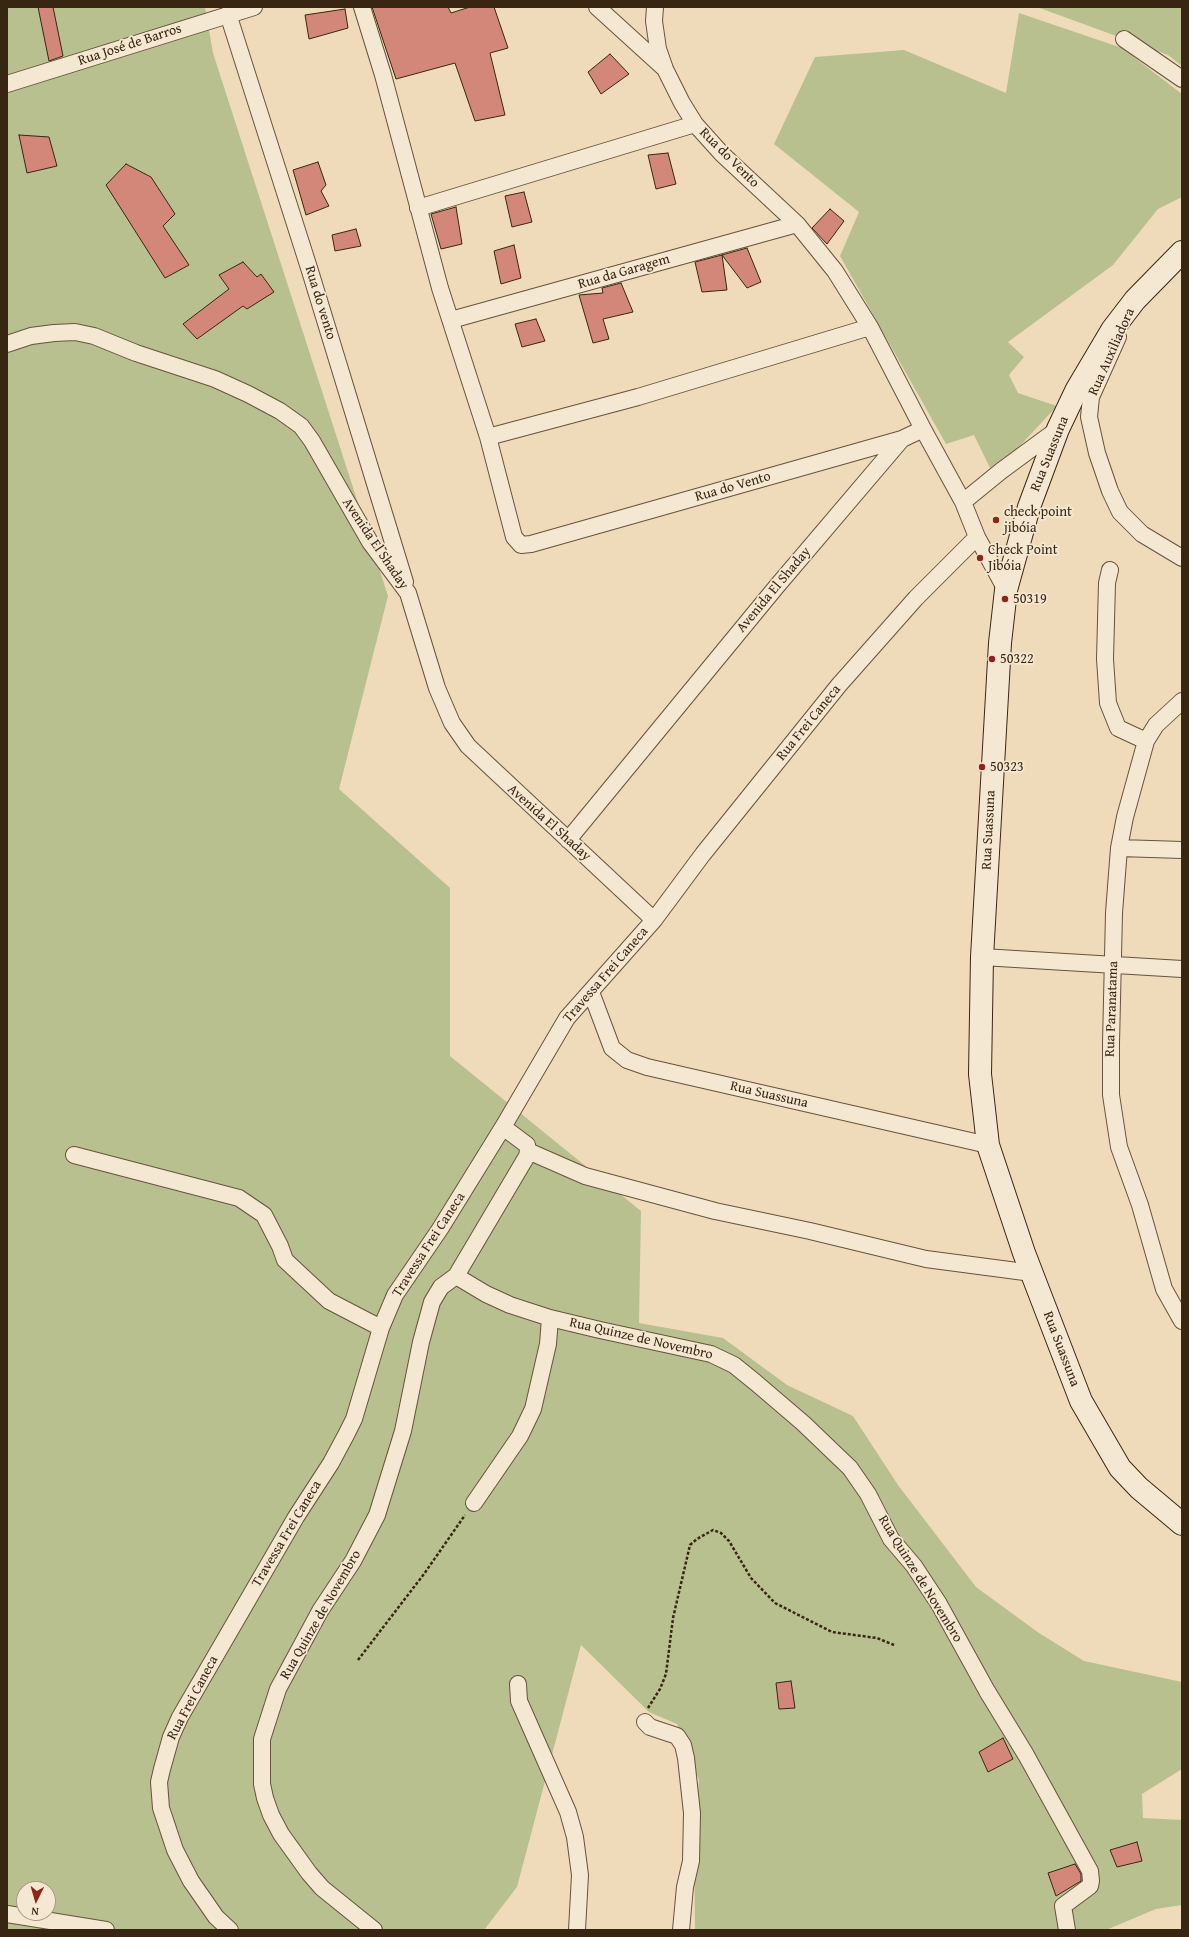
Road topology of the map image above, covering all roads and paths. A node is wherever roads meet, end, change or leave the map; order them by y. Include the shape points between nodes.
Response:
1 (254, 7) edge
2 (362, 7) edge
3 (597, 7) edge
4 (655, 7) edge
5 (228, 14) junction
6 (1124, 39) dead end
7 (664, 68) junction
8 (1182, 79) edge
9 (7, 84) edge
10 (695, 124) junction
11 (418, 208) junction
12 (797, 224) junction
13 (1182, 252) edge
14 (1135, 300) junction
15 (451, 320) junction
16 (870, 327) junction
17 (7, 344) edge
18 (923, 429) junction
19 (1058, 429) junction
20 (488, 437) junction
21 (902, 439) junction
22 (963, 502) junction
23 (977, 537) junction
24 (1182, 558) edge
25 (1110, 570) dead end
26 (1006, 590) junction
27 (408, 593) junction
28 (1182, 701) edge
29 (1146, 741) junction
30 (568, 840) junction
31 (1119, 848) junction
32 (1182, 850) edge
33 (654, 920) junction
34 (982, 957) junction
35 (1114, 964) junction
36 (1182, 969) edge
37 (591, 992) junction
38 (503, 1127) junction
39 (988, 1145) junction
40 (528, 1151) junction
41 (74, 1155) dead end
42 (1032, 1273) junction
43 (456, 1276) junction
44 (550, 1318) junction
45 (1182, 1321) edge
46 (381, 1328) junction
47 (474, 1503) joint
48 (1182, 1524) edge
49 (249, 1597) joint
50 (894, 1644) dead end
51 (358, 1660) dead end
52 (518, 1684) dead end
53 (645, 1722) joint
54 (7, 1914) edge
55 (106, 1930) edge
56 (230, 1930) edge
57 (374, 1930) edge
58 (577, 1930) edge
59 (681, 1930) edge
60 (1067, 1930) edge

1 - 5 street, Rua José de Barros
2 - 11 street
3 - 7 street, Rua do Vento
4 - 7 street, Rua do Vento via 658,49
5 - 9 street, Rua José de Barros
5 - 27 street, Rua do vento via 310,270
6 - 8 street
7 - 10 street, Rua do Vento
10 - 11 street, Rua do Vento
10 - 12 street, Rua do Vento via 722,154
11 - 15 street
12 - 15 street, Rua da Garagem
12 - 16 street, Rua do Vento via 835,271
13 - 14 street, Rua Suassuna
14 - 19 street, Rua Suassuna via 1112,330
14 - 24 street, Rua Auxiliadora via 1093,392 1090,427 1107,485 1120,512 1142,534
15 - 20 street
16 - 18 street, Rua do Vento
16 - 20 street via 638,397
17 - 27 street, Avenida El Shaday via 31,336 54,333 75,332 94,336 215,379 280,411 301,426 312,441 370,542
18 - 21 street, Rua do Vento
18 - 22 street, Rua do Vento
19 - 22 street via 1000,471
19 - 26 street, Rua Suassuna via 1029,507
20 - 21 street, Rua do Vento via 514,537 521,544 541,541
21 - 30 street, Avenida El Shaday
22 - 23 street, Rua do Vento
23 - 26 street, Rua do Vento
23 - 33 street, Rua Frei Caneca via 916,598 839,685 707,848
25 - 29 street via 1107,583 1105,660 1108,703 1118,728
26 - 34 street, Rua Suassuna via 1000,643
27 - 30 street, Avenida El Shaday via 437,688 452,723 468,746
28 - 29 street, Rua Paranatama via 1156,725
29 - 31 street, Rua Paranatama
30 - 33 street, Avenida El Shaday
31 - 32 street
31 - 35 street, Rua Paranatama via 1114,913
33 - 37 street, Travessa Frei Caneca
34 - 35 street
34 - 39 street, Rua Suassuna via 980,1074
35 - 36 street
35 - 45 street, Rua Paranatama via 1111,1095 1119,1147 1140,1204 1164,1290
37 - 38 street, Travessa Frei Caneca via 567,1018
37 - 39 street, Rua Suassuna via 612,1048 627,1060 647,1067
38 - 40 street via 524,1142
38 - 46 street, Travessa Frei Caneca via 440,1229 395,1295
39 - 42 street, Rua Suassuna
40 - 42 street via 586,1176 715,1211 926,1259
40 - 43 street, Rua Quinze de Novembro
41 - 46 street via 239,1198 264,1215 285,1260 329,1301
42 - 48 street, Rua Suassuna via 1081,1401 1101,1438 1120,1468 1138,1488
43 - 44 street, Rua Quinze de Novembro via 510,1306
43 - 57 street, Rua Quinze de Novembro via 441,1287 428,1315 403,1431 377,1515 353,1561 320,1611 278,1689 262,1739 262,1784 271,1815 281,1834 322,1888
44 - 47 street via 548,1344 533,1409 520,1436
44 - 60 street, Rua Quinze de Novembro via 711,1354 734,1365 803,1422 850,1468 868,1494 891,1539 914,1566 939,1604 1090,1871 1090,1886 1062,1906
46 - 49 street, Travessa Frei Caneca via 354,1419 346,1436
47 - 51 path
49 - 56 street, Rua Frei Caneca via 180,1717 159,1782 160,1808 175,1850 191,1881 216,1917
50 - 53 path via 877,1638 832,1632 775,1603 751,1578 728,1541 721,1533 713,1530 690,1546 673,1618 666,1674 645,1715
52 - 58 street via 519,1701 568,1812 575,1837 580,1875
53 - 59 street via 650,1727 677,1736 683,1745 686,1758 692,1813 691,1861 685,1887
54 - 55 street

